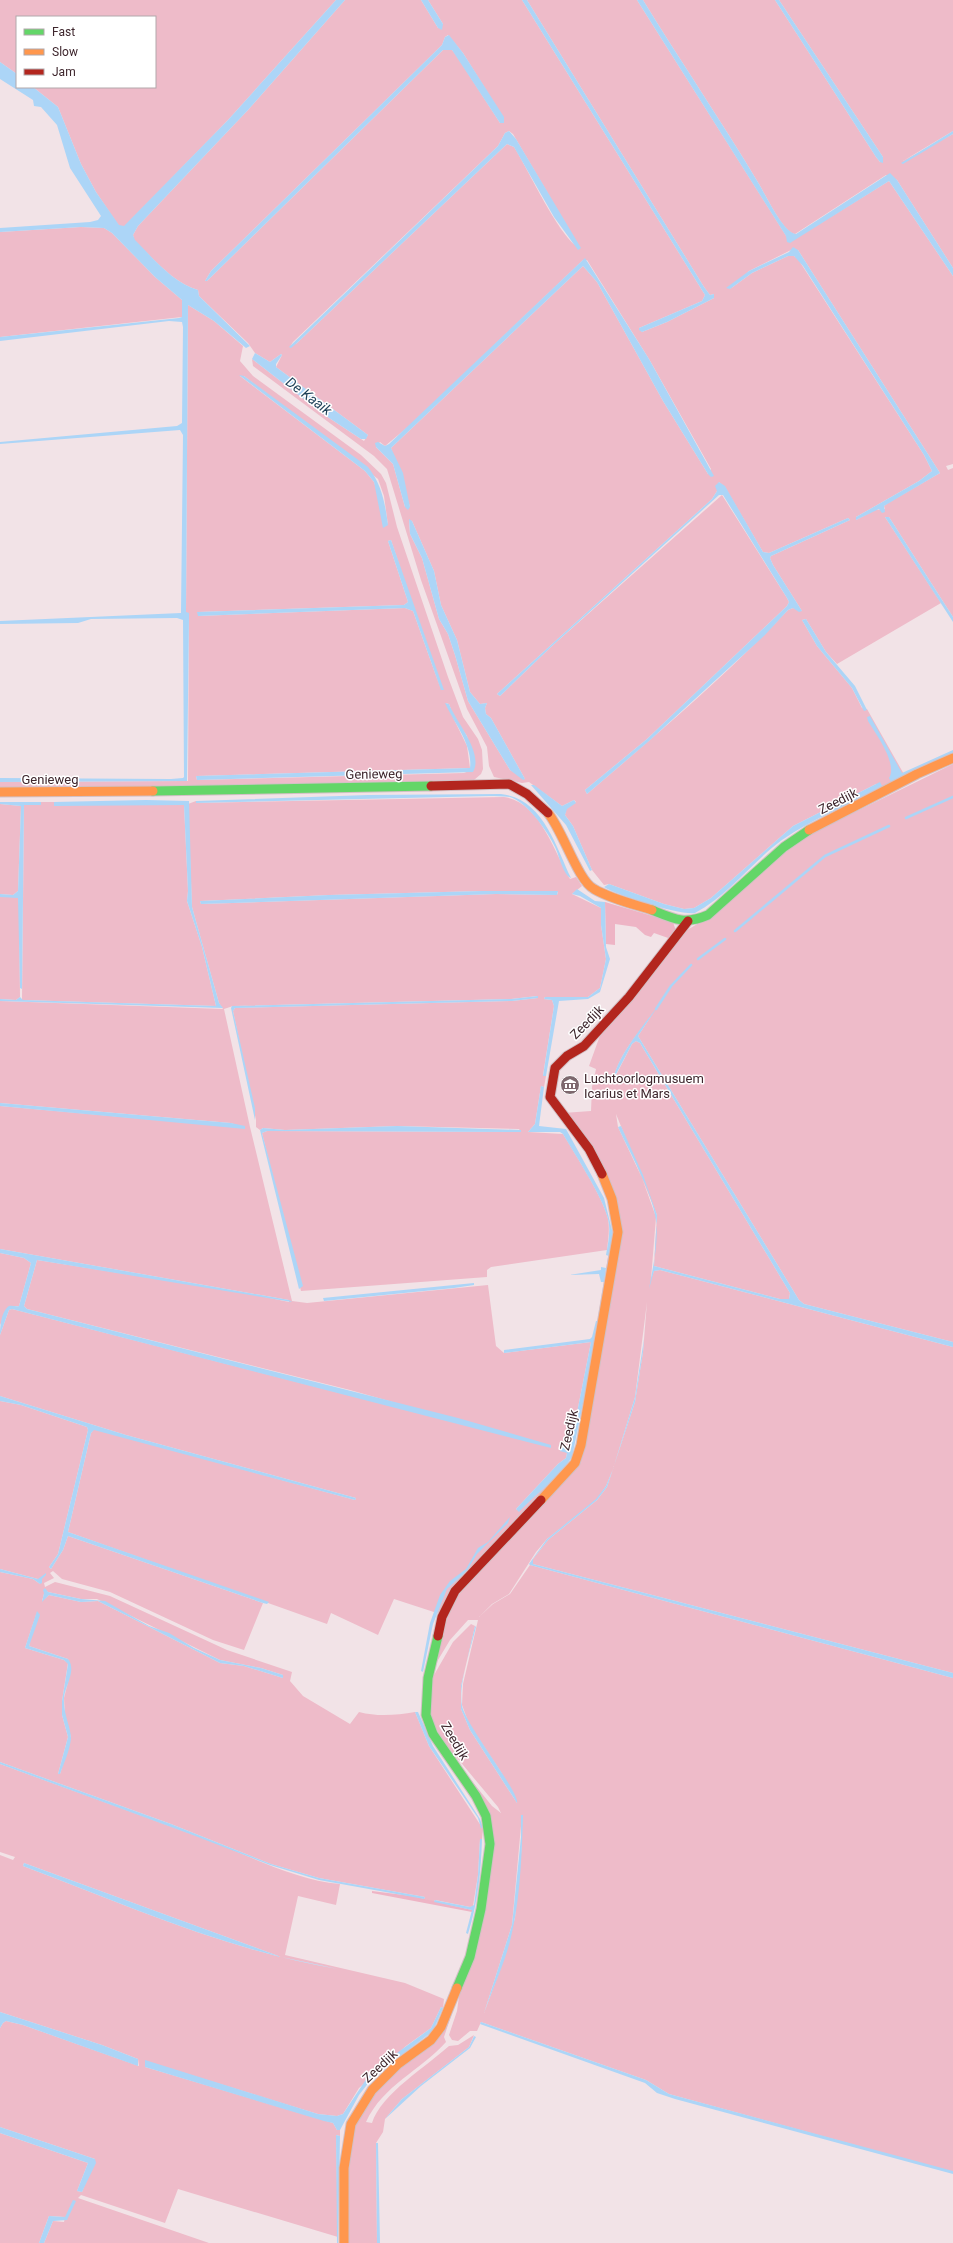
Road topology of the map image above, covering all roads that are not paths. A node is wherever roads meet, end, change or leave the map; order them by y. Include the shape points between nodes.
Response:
1 (953, 758) edge
2 (0, 792) edge
3 (688, 921) junction
4 (344, 2243) edge

1 - 3 street, Zeedijk via 806,832 784,847 708,915
2 - 3 street, Genieweg via 509,784 522,788 554,822 586,883 594,889 672,918
3 - 4 street, Zeedijk via 629,997 584,1046 555,1068 550,1097 563,1118 588,1148 610,1190 617,1215 618,1232 581,1445 575,1463 564,1477 455,1591 442,1617 428,1678 426,1715 433,1734 476,1796 486,1816 490,1844 482,1909 470,1957 441,2027 431,2040 398,2064 372,2090 351,2124 344,2168

